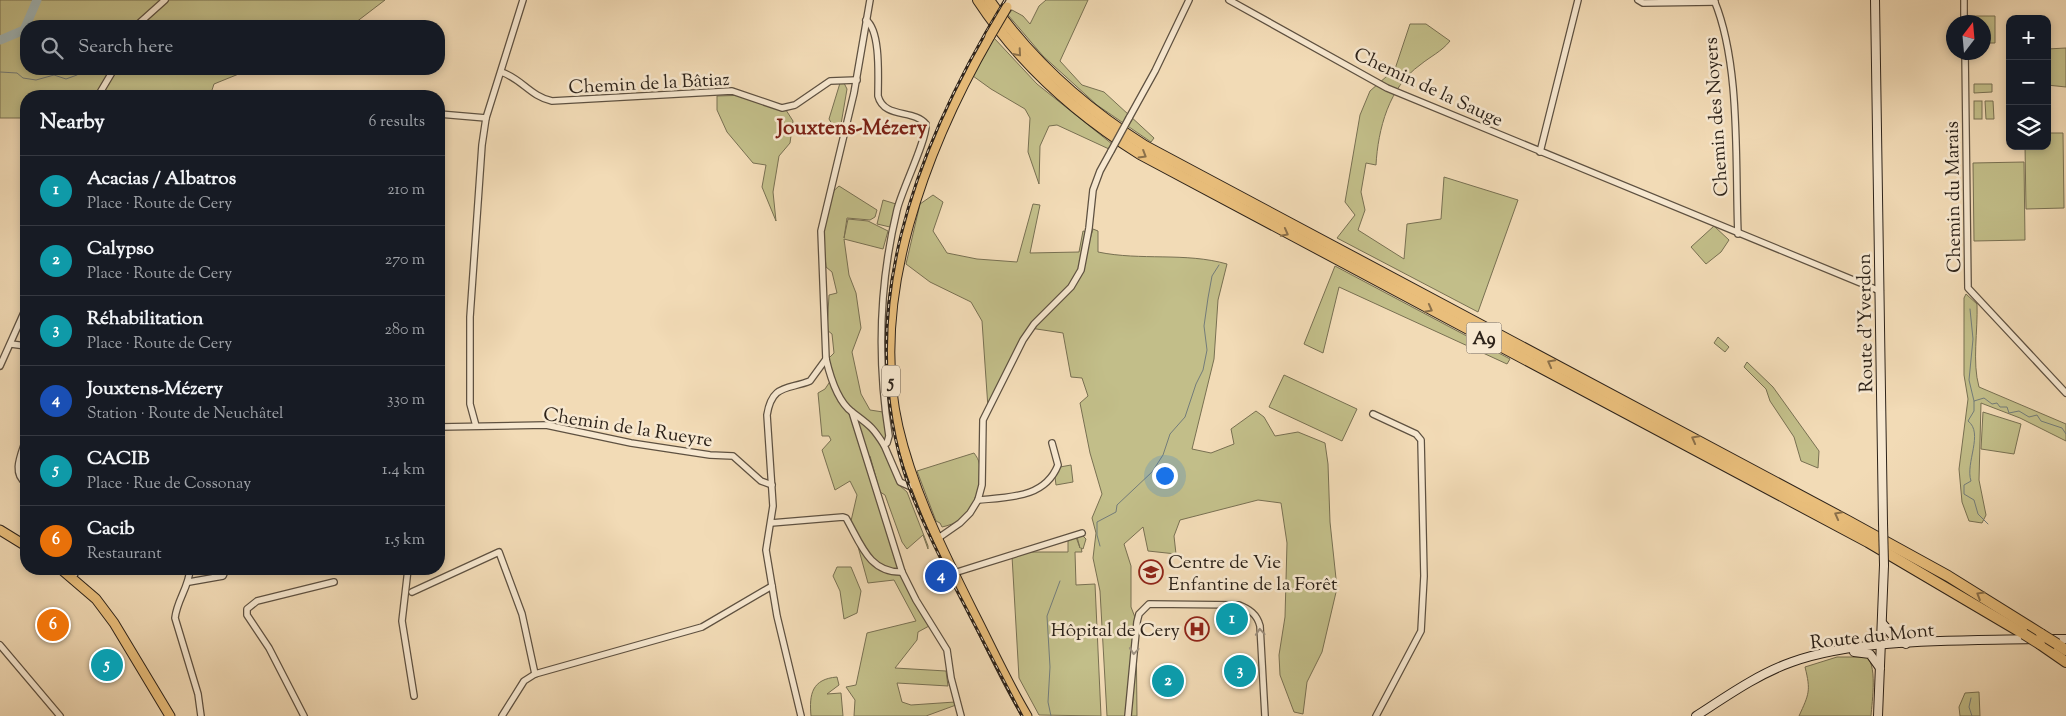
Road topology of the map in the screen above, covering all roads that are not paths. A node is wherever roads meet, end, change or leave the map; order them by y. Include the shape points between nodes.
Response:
1 (165, 0) edge
2 (523, 0) edge
3 (870, 0) edge
4 (978, 0) edge
5 (989, 0) edge
6 (1189, 0) edge
7 (1229, 0) edge
8 (1578, 0) edge
9 (1638, 0) edge
10 (1875, 0) edge
11 (1964, 0) edge
12 (1715, 1) edge
13 (1010, 3) edge
14 (1964, 15) edge
15 (143, 20) edge
16 (866, 20) junction
17 (1965, 60) edge
18 (500, 72) junction
19 (110, 75) edge
20 (857, 80) junction
21 (102, 90) edge
22 (445, 115) edge
23 (486, 118) junction
24 (1540, 152) junction
25 (1738, 234) junction
26 (1880, 291) junction
27 (20, 322) edge
28 (11, 344) junction
29 (20, 345) edge
30 (826, 359) junction
31 (0, 366) edge
32 (2066, 393) edge
33 (852, 412) junction
34 (1373, 414) dead end
35 (476, 426) junction
36 (870, 426) junction
37 (445, 427) edge
38 (858, 428) junction
39 (1052, 443) dead end
40 (884, 445) junction
41 (20, 460) edge
42 (20, 477) edge
43 (916, 484) junction
44 (772, 485) junction
45 (978, 500) junction
46 (771, 524) junction
47 (0, 530) edge
48 (1082, 533) dead end
49 (938, 539) junction
50 (20, 542) edge
51 (902, 572) junction
52 (954, 573) junction
53 (68, 575) edge
54 (74, 575) edge
55 (190, 575) edge
56 (223, 575) edge
57 (407, 575) edge
58 (72, 578) junction
59 (189, 582) junction
60 (334, 582) dead end
61 (772, 586) junction
62 (412, 592) dead end
63 (1883, 624) junction
64 (2041, 639) junction
65 (1907, 644) junction
66 (0, 645) edge
67 (2063, 645) edge
68 (1882, 646) junction
69 (1836, 652) junction
70 (2066, 662) edge
71 (1880, 670) junction
72 (534, 674) junction
73 (414, 696) dead end
74 (801, 715) edge
75 (60, 716) edge
76 (170, 716) edge
77 (200, 716) edge
78 (304, 716) edge
79 (502, 716) edge
80 (961, 716) edge
81 (1027, 716) edge
82 (1128, 716) edge
83 (1265, 716) edge
84 (1376, 716) edge
85 (1696, 716) edge
86 (1878, 716) edge

1 - 15 street
2 - 18 street
3 - 16 street
4 -> 64 highway, A9, bridge via 1006,40 1050,87 1140,154 1868,542 2024,634
64 -> 5 highway, A9 via 1948,576 1848,521 1157,153 1106,120 1061,84 1023,44
6 - 45 street, bridge via 1100,172 1093,190 1090,228 1081,270 1071,287 1027,333 984,414 982,485
7 - 24 street, Chemin de la Sauge via 1387,88
8 - 24 street
9 - 12 street via 1643,3
10 - 26 main road, Route d'Yverdon
11 - 14 street
12 - 25 street, Chemin des Noyers via 1724,26 1732,96
13 - 43 main road, 5, bridge via 956,99 928,164 908,231 898,280 890,343 892,386 900,437
16 - 20 street
16 - 40 street via 871,23 875,35 881,104 924,122 926,129 901,194 884,280 882,387 889,436
17 - 32 street, Chemin du Marais via 1968,288
18 - 20 street, Chemin de la Bâtiaz via 538,97 552,101 724,91 738,92 782,108 795,105 830,81
18 - 23 street
19 - 21 street
20 - 30 street via 821,231
22 - 23 street
23 - 35 street via 470,317 470,404
24 - 25 street, Chemin de la Sauge
25 - 26 street, Chemin de la Sauge
26 - 63 main road, Route d'Yverdon, bridge
27 - 28 street
28 - 29 street
28 - 31 street
30 - 33 street via 837,391
30 - 44 street via 814,379 780,390 770,403 767,415
33 - 36 street
33 - 38 street
34 - 84 street via 1416,434 1421,440 1424,576 1421,631
35 - 37 street, Chemin de la Rueyre
35 - 44 street, Chemin de la Rueyre via 546,425 638,444 733,456 761,481
36 - 38 street via 864,424
36 - 40 street
38 - 51 street
39 - 45 street via 1058,465 1039,490
40 - 43 street via 900,482 909,486
41 - 42 street
43 - 49 main road, 5
44 - 46 street
45 - 49 street via 960,523
46 - 51 street via 846,518 868,556 881,569
46 - 61 street via 766,550
47 - 50 main road
48 - 52 street
49 - 52 main road, 5
51 - 80 street via 944,644
52 - 81 main road, 5
53 - 58 main road
54 - 58 street
55 - 59 street
56 - 59 street
57 - 73 street via 402,621
58 - 76 main road via 107,613 122,634
59 - 77 street via 175,618 198,694
60 - 78 street via 257,601 247,608 247,615 269,648
61 - 72 street via 702,627
61 - 74 street
62 - 72 street via 500,552 522,614
63 - 65 main road via 1897,639
63 - 68 main road, Route d'Yverdon
64 - 67 highway, A9, bridge
64 - 70 highway, A9
65 - 67 main road, Route du Mont
65 - 68 main road, Route du Mont
66 - 75 street
68 - 69 main road, Route du Mont
68 - 71 main road, Route d'Yverdon
69 - 71 main road via 1870,654
69 - 85 main road, Route du Mont via 1772,670
71 - 86 main road, Route d'Yverdon
72 - 79 street via 524,680
83 -> 82 street via 1260,626 1256,616 1250,609 1239,605 1181,604 1149,604 1139,614

